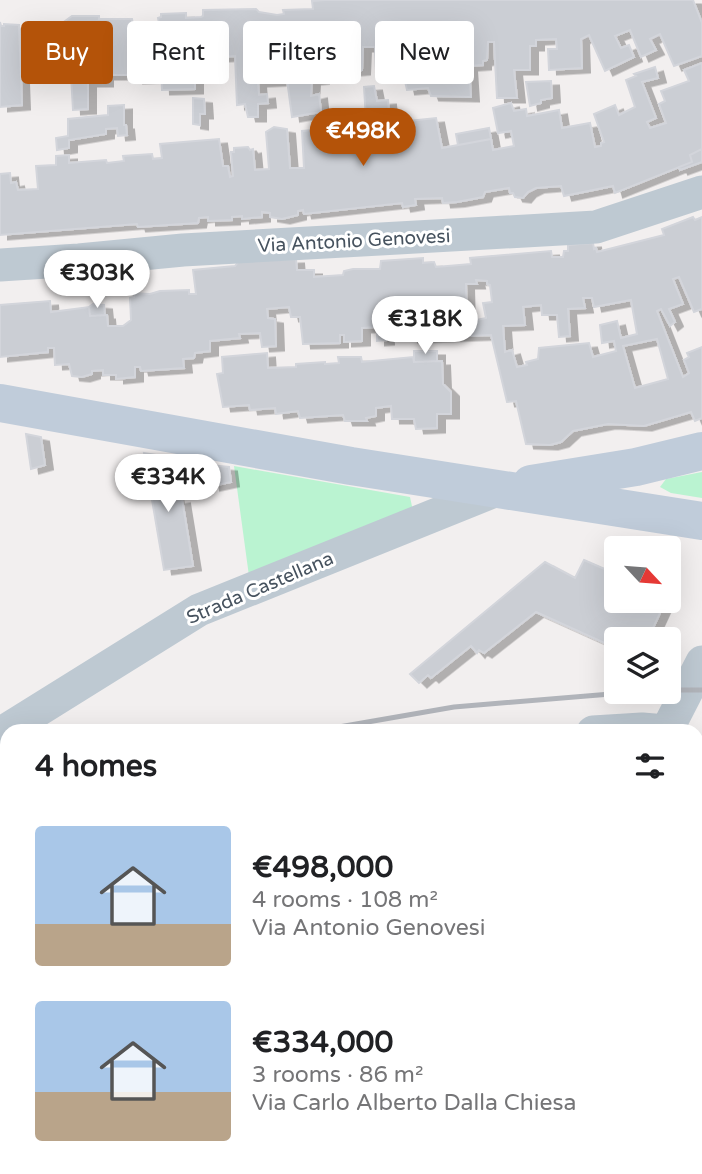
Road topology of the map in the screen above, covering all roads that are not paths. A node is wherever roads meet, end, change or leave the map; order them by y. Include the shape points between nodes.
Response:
1 (702, 192) edge
2 (0, 265) edge
3 (0, 402) edge
4 (702, 451) edge
5 (498, 489) junction
6 (702, 521) edge
7 (702, 662) edge
8 (16, 724) edge
9 (670, 724) edge

1 - 2 street, Via Antonio Genovesi via 596,227
3 - 5 street
4 - 5 street via 636,467
5 - 6 street
5 - 8 street, Strada Castellana via 199,610
7 - 9 street

